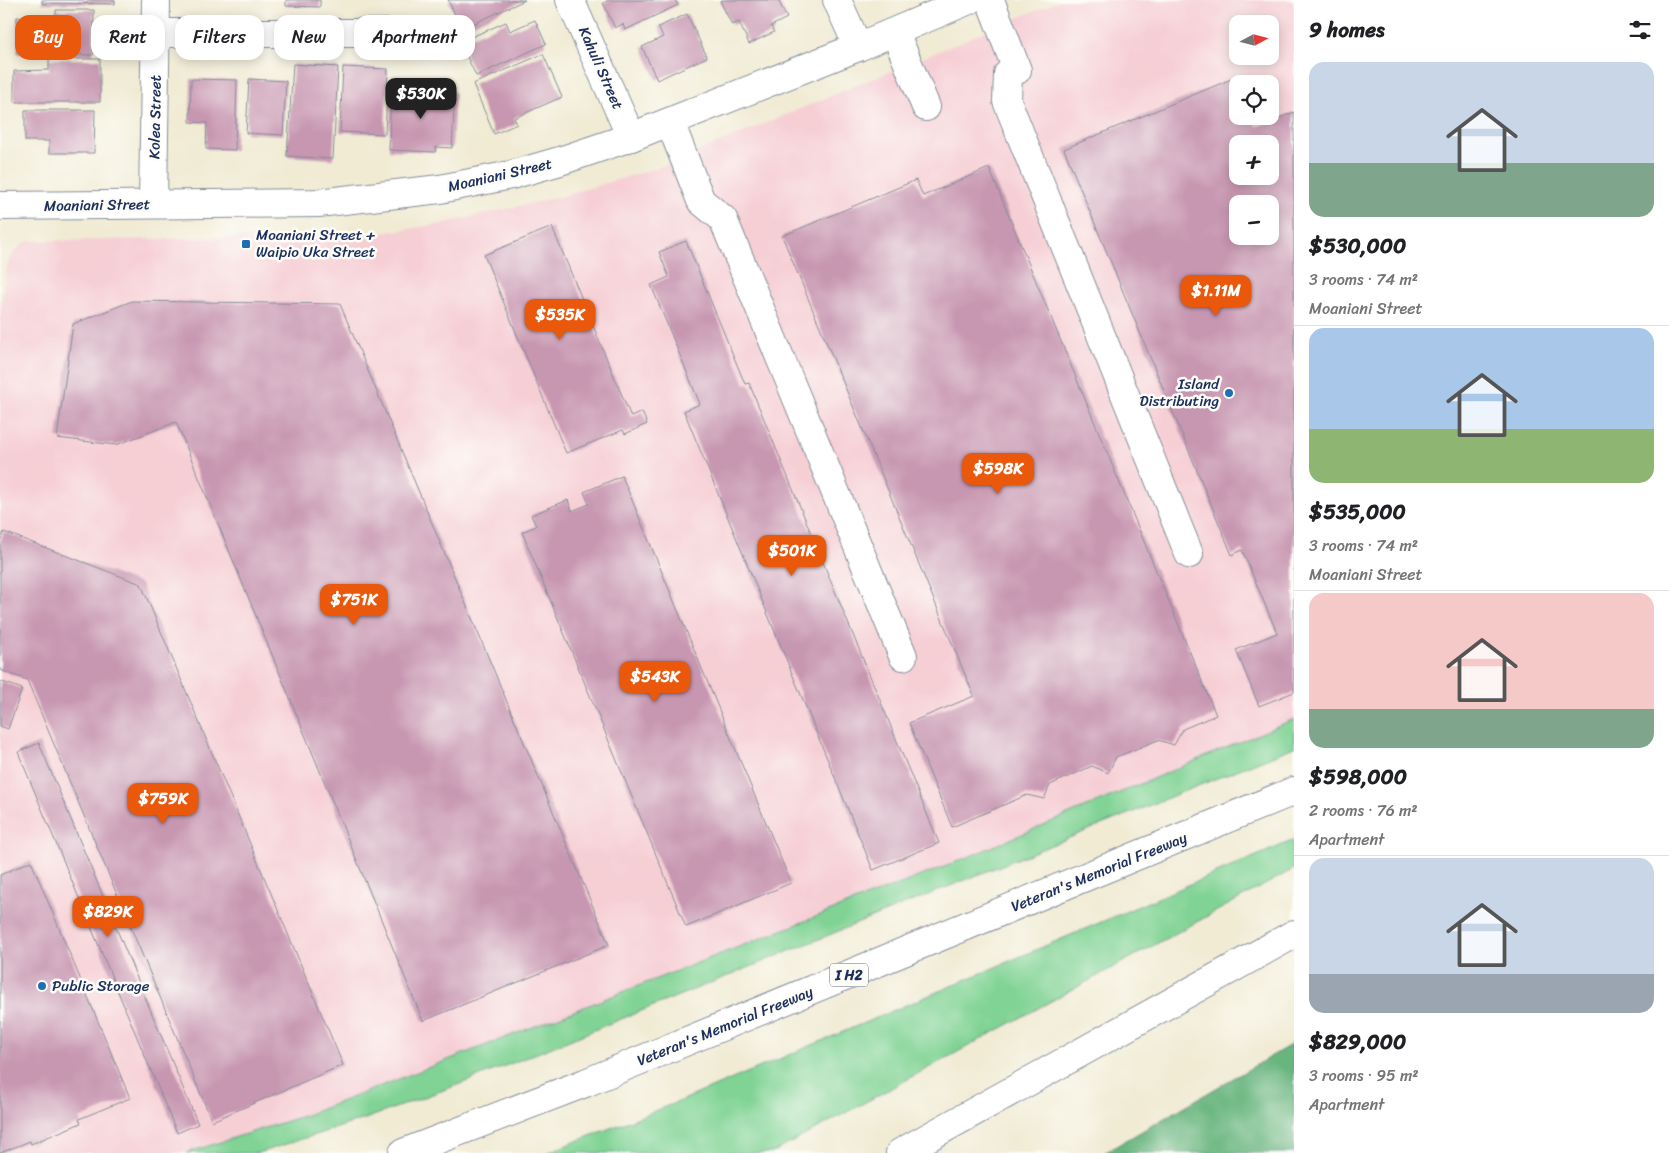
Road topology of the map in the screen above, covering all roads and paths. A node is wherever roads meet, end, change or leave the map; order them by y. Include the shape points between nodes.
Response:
1 (156, 0) edge
2 (570, 0) edge
3 (838, 0) edge
4 (969, 0) edge
5 (990, 0) edge
6 (156, 15) edge
7 (894, 32) junction
8 (165, 33) edge
9 (354, 33) edge
10 (858, 48) junction
11 (156, 60) edge
12 (926, 106) dead end
13 (670, 122) junction
14 (631, 137) junction
15 (153, 204) junction
16 (0, 206) edge
17 (1189, 554) dead end
18 (902, 656) dead end
19 (1294, 791) edge
20 (1294, 934) edge
21 (403, 1153) edge
22 (900, 1153) edge

1 - 6 main road, Kolea Street
2 - 14 main road, Kahuli Street
3 - 10 main road
4 - 7 main road, Moaniani Street
5 - 17 main road via 1017,70 1008,74 1007,101
7 - 10 main road, Moaniani Street
7 - 12 main road
8 - 9 main road
10 - 13 main road, Moaniani Street
11 - 15 main road, Kolea Street
13 - 14 main road, Moaniani Street
13 - 18 main road via 701,201 723,219
14 - 15 main road, Moaniani Street via 511,175 440,189 318,203
15 - 16 main road, Moaniani Street
19 - 21 main road, Veteran's Memorial Freeway / I H2 via 594,1080
20 - 22 main road

